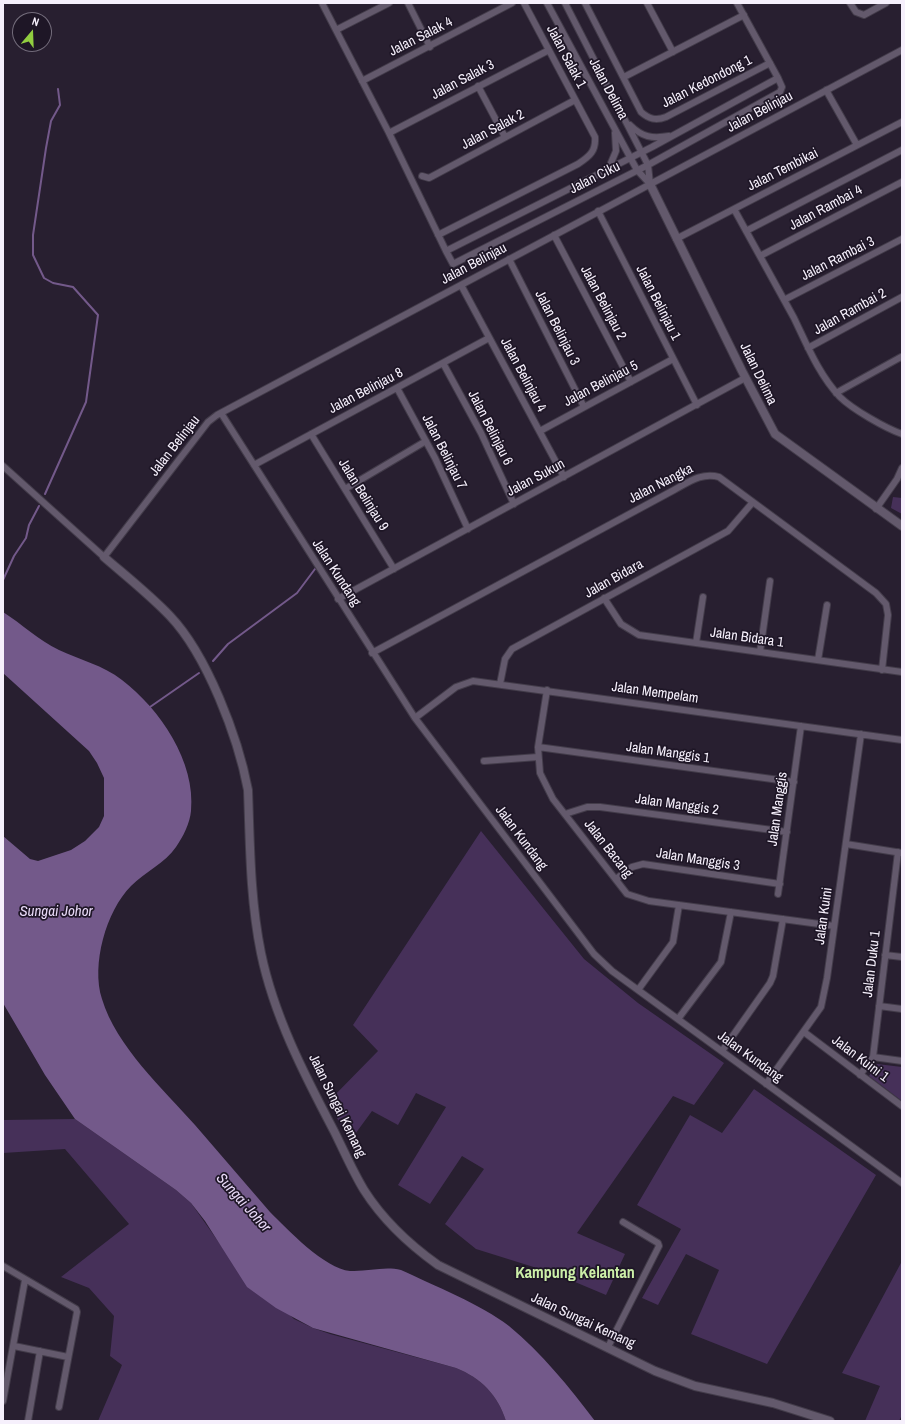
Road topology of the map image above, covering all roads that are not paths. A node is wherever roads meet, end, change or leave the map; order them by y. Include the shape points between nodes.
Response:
1 (322, 3) edge
2 (389, 3) edge
3 (408, 3) edge
4 (512, 3) edge
5 (524, 3) edge
6 (547, 3) edge
7 (565, 3) edge
8 (585, 3) edge
9 (737, 3) edge
10 (850, 3) edge
11 (886, 3) edge
12 (649, 4) edge
13 (744, 15) junction
14 (336, 30) junction
15 (430, 47) junction
16 (549, 50) junction
17 (902, 50) edge
18 (673, 52) junction
19 (770, 63) junction
20 (624, 77) junction
21 (778, 78) junction
22 (362, 81) junction
23 (478, 86) junction
24 (826, 90) junction
25 (575, 100) junction
26 (626, 121) junction
27 (902, 122) edge
28 (615, 129) junction
29 (389, 133) junction
30 (675, 135) junction
31 (505, 137) junction
32 (857, 145) junction
33 (902, 150) edge
34 (642, 153) junction
35 (630, 158) junction
36 (648, 165) junction
37 (608, 170) junction
38 (637, 170) junction
39 (422, 176) dead end
40 (902, 182) edge
41 (650, 184) junction
42 (734, 209) junction
43 (598, 211) junction
44 (746, 231) junction
45 (438, 235) junction
46 (554, 235) junction
47 (676, 239) junction
48 (902, 239) edge
49 (446, 251) junction
50 (760, 256) junction
51 (509, 259) junction
52 (461, 285) junction
53 (902, 297) edge
54 (784, 300) junction
55 (489, 338) junction
56 (808, 348) junction
57 (901, 357) edge
58 (673, 359) junction
59 (443, 363) junction
60 (745, 378) junction
61 (631, 382) junction
62 (397, 388) junction
63 (836, 393) junction
64 (697, 405) junction
65 (584, 407) junction
66 (221, 413) junction
67 (540, 430) junction
68 (311, 434) junction
69 (902, 434) edge
70 (426, 441) junction
71 (254, 465) junction
72 (3, 466) edge
73 (902, 468) edge
74 (564, 477) junction
75 (345, 489) junction
76 (753, 502) junction
77 (514, 504) junction
78 (876, 508) junction
79 (902, 526) edge
80 (468, 529) junction
81 (104, 557) junction
82 (394, 569) junction
83 (770, 581) dead end
84 (703, 597) dead end
85 (604, 598) junction
86 (338, 599) junction
87 (826, 605) dead end
88 (696, 643) junction
89 (760, 652) junction
90 (372, 653) junction
91 (818, 660) junction
92 (882, 670) junction
93 (902, 672) edge
94 (500, 684) junction
95 (547, 690) junction
96 (415, 718) junction
97 (801, 726) junction
98 (861, 734) junction
99 (902, 740) edge
100 (538, 747) junction
101 (538, 757) junction
102 (484, 761) dead end
103 (794, 782) junction
104 (565, 814) junction
105 (787, 832) junction
106 (846, 844) junction
107 (900, 853) edge
108 (616, 879) junction
109 (780, 884) junction
110 (778, 894) dead end
111 (679, 905) junction
112 (731, 912) junction
113 (783, 919) junction
114 (834, 926) junction
115 (885, 955) junction
116 (902, 957) edge
117 (638, 990) junction
118 (879, 1006) junction
119 (902, 1009) edge
120 (678, 1019) junction
121 (804, 1032) junction
122 (722, 1051) junction
123 (872, 1057) junction
124 (902, 1061) edge
125 (860, 1075) junction
126 (766, 1084) junction
127 (902, 1106) edge
128 (902, 1183) edge
129 (623, 1222) dead end
130 (3, 1266) edge
131 (25, 1280) junction
132 (14, 1346) junction
133 (608, 1347) junction
134 (40, 1351) junction
135 (68, 1357) junction
136 (3, 1401) edge
137 (59, 1408) dead end
138 (28, 1421) edge
139 (830, 1421) edge

1 - 14 street
2 - 14 street
3 - 15 street
4 - 15 street, Jalan Salak 4
5 - 16 street, Jalan Salak 1
6 - 28 street, Jalan Delima
7 - 26 street, Jalan Delima
8 - 20 street
9 - 13 street
10 - 11 street via 856,12 864,16
12 - 18 street
13 - 18 street
13 - 19 street
14 - 22 street
15 - 22 street, Jalan Salak 4
16 - 23 street, Jalan Salak 3
16 - 25 street, Jalan Salak 1
17 - 24 street, Jalan Belinjau
18 - 20 street
19 - 20 street, Jalan Kedondong 1 via 666,117 655,119 641,112
19 - 21 street
21 - 30 street, Jalan Ciku
21 - 36 street, Jalan Ciku via 782,87 780,92
22 - 29 street
23 - 29 street, Jalan Salak 3
23 - 31 street
24 - 32 street
24 - 41 street, Jalan Belinjau
25 - 31 street, Jalan Salak 2
25 - 45 street, Jalan Salak 1 via 595,137 596,146 591,156
26 - 30 street via 647,137
26 - 34 street, Jalan Delima
27 - 32 street, Jalan Tembikai
28 - 35 street, Jalan Delima
28 - 37 street via 616,151
29 - 45 street
30 - 34 street, Jalan Ciku
31 - 39 street, Jalan Salak 2 via 429,178
32 - 42 street, Jalan Tembikai
33 - 44 street
34 - 35 street, Jalan Ciku
34 - 36 street, Jalan Delima
35 - 37 street, Jalan Ciku
35 - 38 street, Jalan Delima
36 - 38 street, Jalan Ciku
36 - 41 street, Jalan Delima
37 - 49 street, Jalan Ciku
38 - 41 street, Jalan Delima
38 - 49 street, Jalan Ciku via 453,264
40 - 50 street, Jalan Rambai 4
41 - 43 street, Jalan Belinjau
41 - 47 street, Jalan Delima
42 - 44 street
42 - 47 street, Jalan Tembikai
43 - 46 street, Jalan Belinjau
43 - 58 street, Jalan Belinjau 1
44 - 50 street
45 - 49 street
46 - 51 street, Jalan Belinjau
46 - 61 street, Jalan Belinjau 2
47 - 60 street, Jalan Delima
48 - 54 street, Jalan Rambai 3
50 - 54 street
51 - 52 street, Jalan Belinjau
51 - 65 street, Jalan Belinjau 3
52 - 55 street, Jalan Belinjau 4
52 - 66 street, Jalan Belinjau
53 - 56 street, Jalan Rambai 2
54 - 56 street
55 - 59 street, Jalan Belinjau 8
55 - 67 street, Jalan Belinjau 4
56 - 63 street
57 - 63 street
58 - 61 street, Jalan Belinjau 5
58 - 64 street, Jalan Belinjau 1
59 - 62 street, Jalan Belinjau 8
59 - 77 street, Jalan Belinjau 6 via 481,433
60 - 64 street, Jalan Sukun
60 - 78 street, Jalan Delima via 776,434
61 - 65 street, Jalan Belinjau 5
62 - 68 street, Jalan Belinjau 8
62 - 70 street, Jalan Belinjau 7
63 - 69 street via 857,409
64 - 74 street, Jalan Sukun
65 - 67 street, Jalan Belinjau 5
66 - 71 street, Jalan Kundang
66 - 81 street, Jalan Belinjau via 208,422
67 - 74 street, Jalan Belinjau 4
68 - 71 street, Jalan Belinjau 8
68 - 75 street, Jalan Belinjau 9
70 - 75 street
70 - 80 street, Jalan Belinjau 7
71 - 86 street, Jalan Kundang
72 - 81 street
73 - 78 street
74 - 77 street, Jalan Sukun
75 - 82 street, Jalan Belinjau 9
76 - 85 street, Jalan Bidara via 728,531
76 - 90 street, Jalan Nangka via 719,477 710,474 702,476
76 - 92 street, Jalan Nangka via 876,593 886,604 888,615
77 - 80 street, Jalan Sukun
78 - 79 street, Jalan Delima
80 - 82 street, Jalan Sukun
81 - 133 street, Jalan Sungai Kemang via 170,616 186,636 227,719 248,790 253,903 261,952 274,1002 314,1094 365,1191 392,1225 438,1265
82 - 86 street, Jalan Sukun
83 - 89 street
84 - 88 street
85 - 88 street, Jalan Bidara 1 via 621,624 638,635
85 - 94 street, Jalan Bidara via 512,649 505,659
86 - 90 street, Jalan Kundang
87 - 91 street
88 - 89 street, Jalan Bidara 1
89 - 91 street, Jalan Bidara 1
90 - 96 street, Jalan Kundang
91 - 92 street, Jalan Bidara 1
92 - 93 street, Jalan Bidara 1
94 - 95 street, Jalan Mempelam
94 - 96 street, Jalan Mempelam via 473,681 456,687
95 - 97 street, Jalan Mempelam
95 - 100 street, Jalan Bacang
96 - 117 street, Jalan Kundang via 594,954
97 - 98 street, Jalan Mempelam
97 - 103 street, Jalan Manggis
98 - 99 street, Jalan Mempelam
98 - 106 street, Jalan Kuini
100 - 101 street, Jalan Bacang
100 - 103 street, Jalan Manggis 1
101 - 102 street
101 - 104 street, Jalan Bacang via 540,773 553,799
103 - 105 street, Jalan Manggis
104 - 105 street, Jalan Manggis 2 via 588,806
104 - 108 street, Jalan Bacang
105 - 109 street, Jalan Manggis
106 - 107 street
106 - 114 street, Jalan Kuini
107 - 115 street, Jalan Duku 1
108 - 109 street, Jalan Manggis 3 via 632,867 643,864
108 - 111 street, Jalan Bacang via 627,894 649,901
109 - 110 street, Jalan Manggis
111 - 112 street, Jalan Bacang
111 - 117 street via 673,942
112 - 113 street, Jalan Bacang
112 - 120 street via 721,962
113 - 114 street, Jalan Bacang
113 - 122 street via 770,983
114 - 121 street, Jalan Kuini via 821,1007
115 - 116 street
115 - 118 street, Jalan Duku 1
117 - 120 street, Jalan Kundang
118 - 119 street
118 - 123 street, Jalan Duku 1
120 - 122 street, Jalan Kundang
121 - 125 street, Jalan Kuini 1
121 - 126 street, Jalan Kuini
122 - 126 street, Jalan Kundang
123 - 124 street
123 - 125 street, Jalan Duku 1
125 - 127 street, Jalan Kuini 1
126 - 128 street, Jalan Kundang
129 - 133 street via 655,1240 659,1246
130 - 131 street
131 - 132 street
131 - 135 street via 76,1309
132 - 134 street
132 - 136 street
133 - 139 street, Jalan Sungai Kemang via 655,1371 695,1386 773,1403
134 - 135 street
134 - 138 street
135 - 137 street

